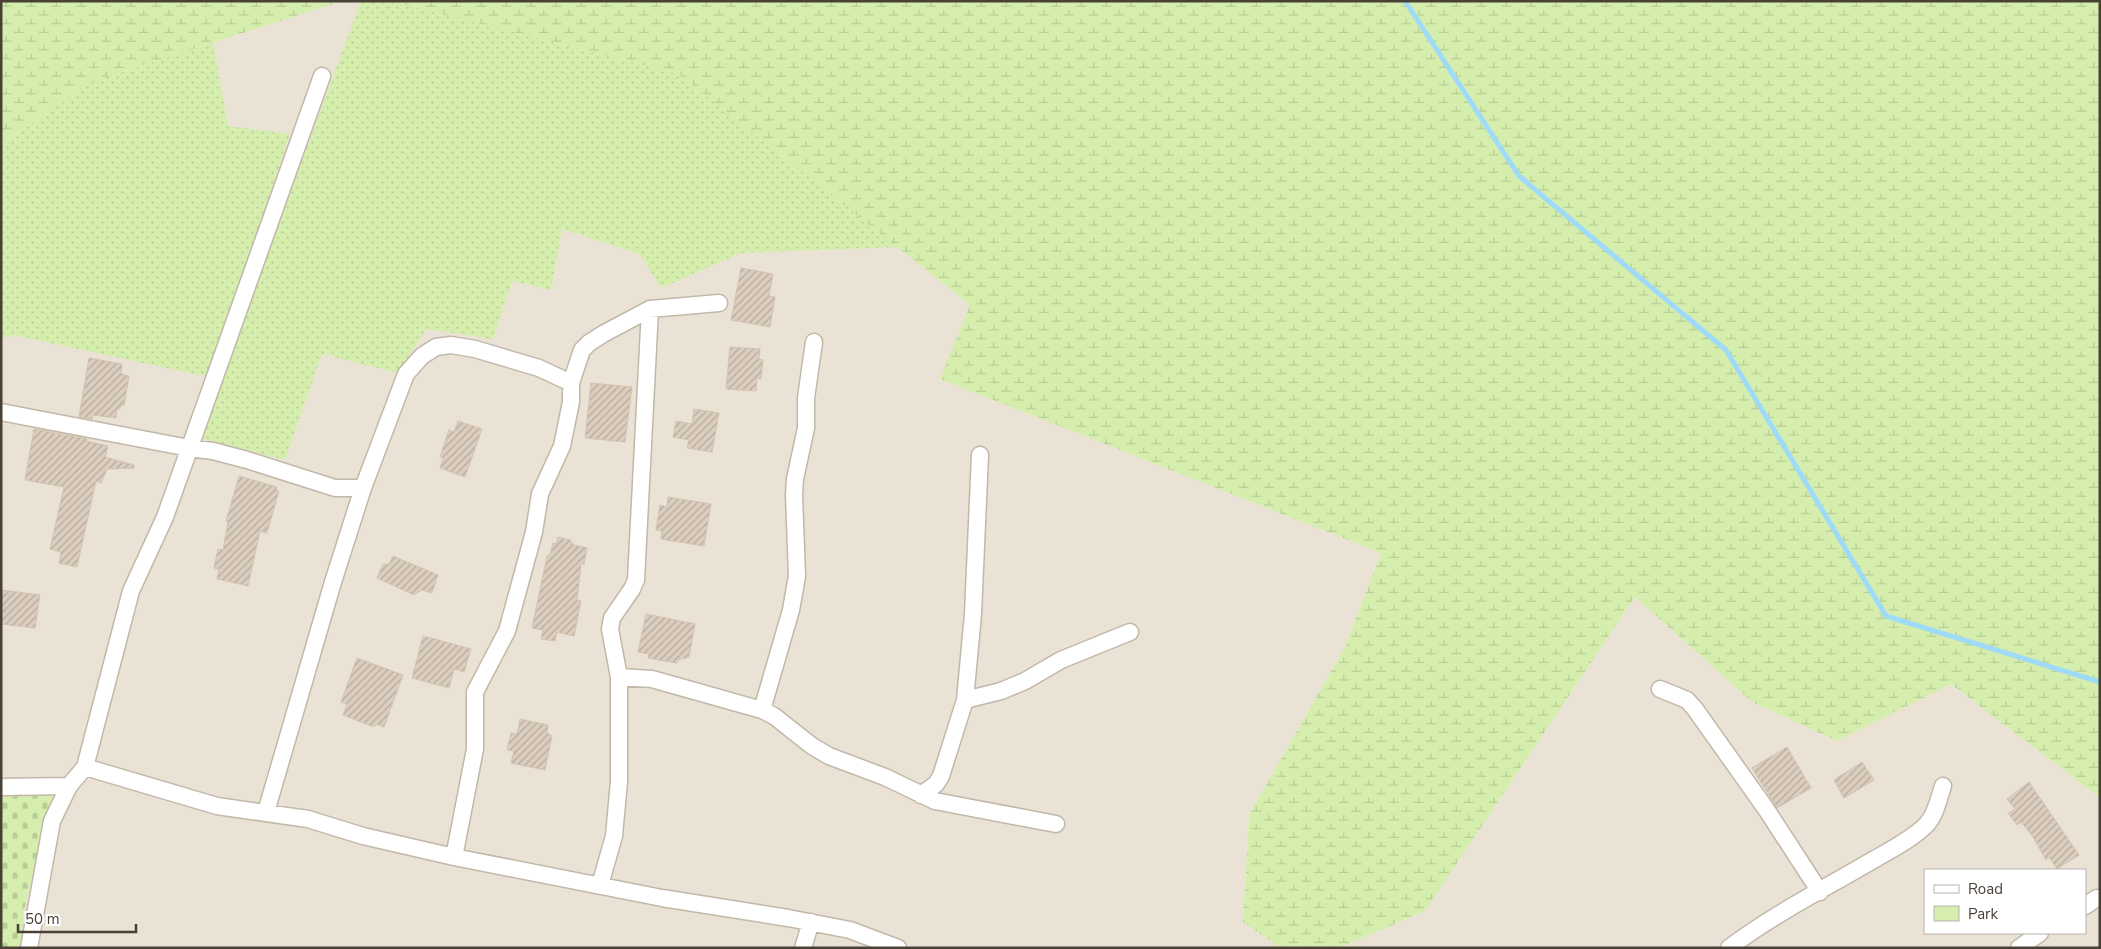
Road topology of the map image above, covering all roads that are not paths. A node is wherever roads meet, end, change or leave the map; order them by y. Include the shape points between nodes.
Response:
1 (322, 76) dead end
2 (719, 302) dead end
3 (650, 309) junction
4 (814, 342) dead end
5 (571, 383) junction
6 (1, 412) edge
7 (188, 448) junction
8 (980, 455) dead end
9 (363, 488) junction
10 (1130, 632) dead end
11 (619, 678) junction
12 (1660, 689) dead end
13 (965, 700) junction
14 (762, 710) junction
15 (85, 767) junction
16 (69, 786) junction
17 (1944, 786) dead end
18 (1, 787) edge
19 (921, 795) junction
20 (266, 812) junction
21 (1056, 824) dead end
22 (454, 857) junction
23 (600, 885) junction
24 (1820, 892) junction
25 (811, 922) junction
26 (2039, 934) edge
27 (29, 948) edge
28 (804, 948) edge
29 (898, 948) edge
30 (1728, 948) edge
31 (2018, 948) edge

1 - 7 street
2 - 3 street
3 - 5 street via 589,343 582,350
3 - 11 street via 636,580 612,618 610,629
4 - 14 street via 806,398 806,428 795,479 797,576 791,610
5 - 9 street via 539,368 475,349 451,345 436,347 422,356 406,374
5 - 22 street via 571,402 562,446 540,494 534,532 507,631 475,692 475,749
6 - 7 street
7 - 9 street via 247,460 335,488
7 - 15 street via 164,517 130,591
8 - 13 street via 973,614
9 - 20 street
10 - 13 street via 1061,660 1001,691
11 - 14 street via 652,679
11 - 23 street via 619,781 614,836
12 - 24 street via 1687,700 1695,709 1766,808
13 - 19 street via 941,776
14 - 19 street via 829,756 885,777
15 - 16 street
15 - 20 street via 217,806
16 - 18 street
16 - 27 street via 52,822
17 - 24 street via 1925,826
19 - 21 street via 945,804
20 - 22 street via 308,819 363,836
22 - 23 street
23 - 25 street
24 - 30 street via 1762,924
25 - 28 street
25 - 29 street via 850,930
26 - 31 street

